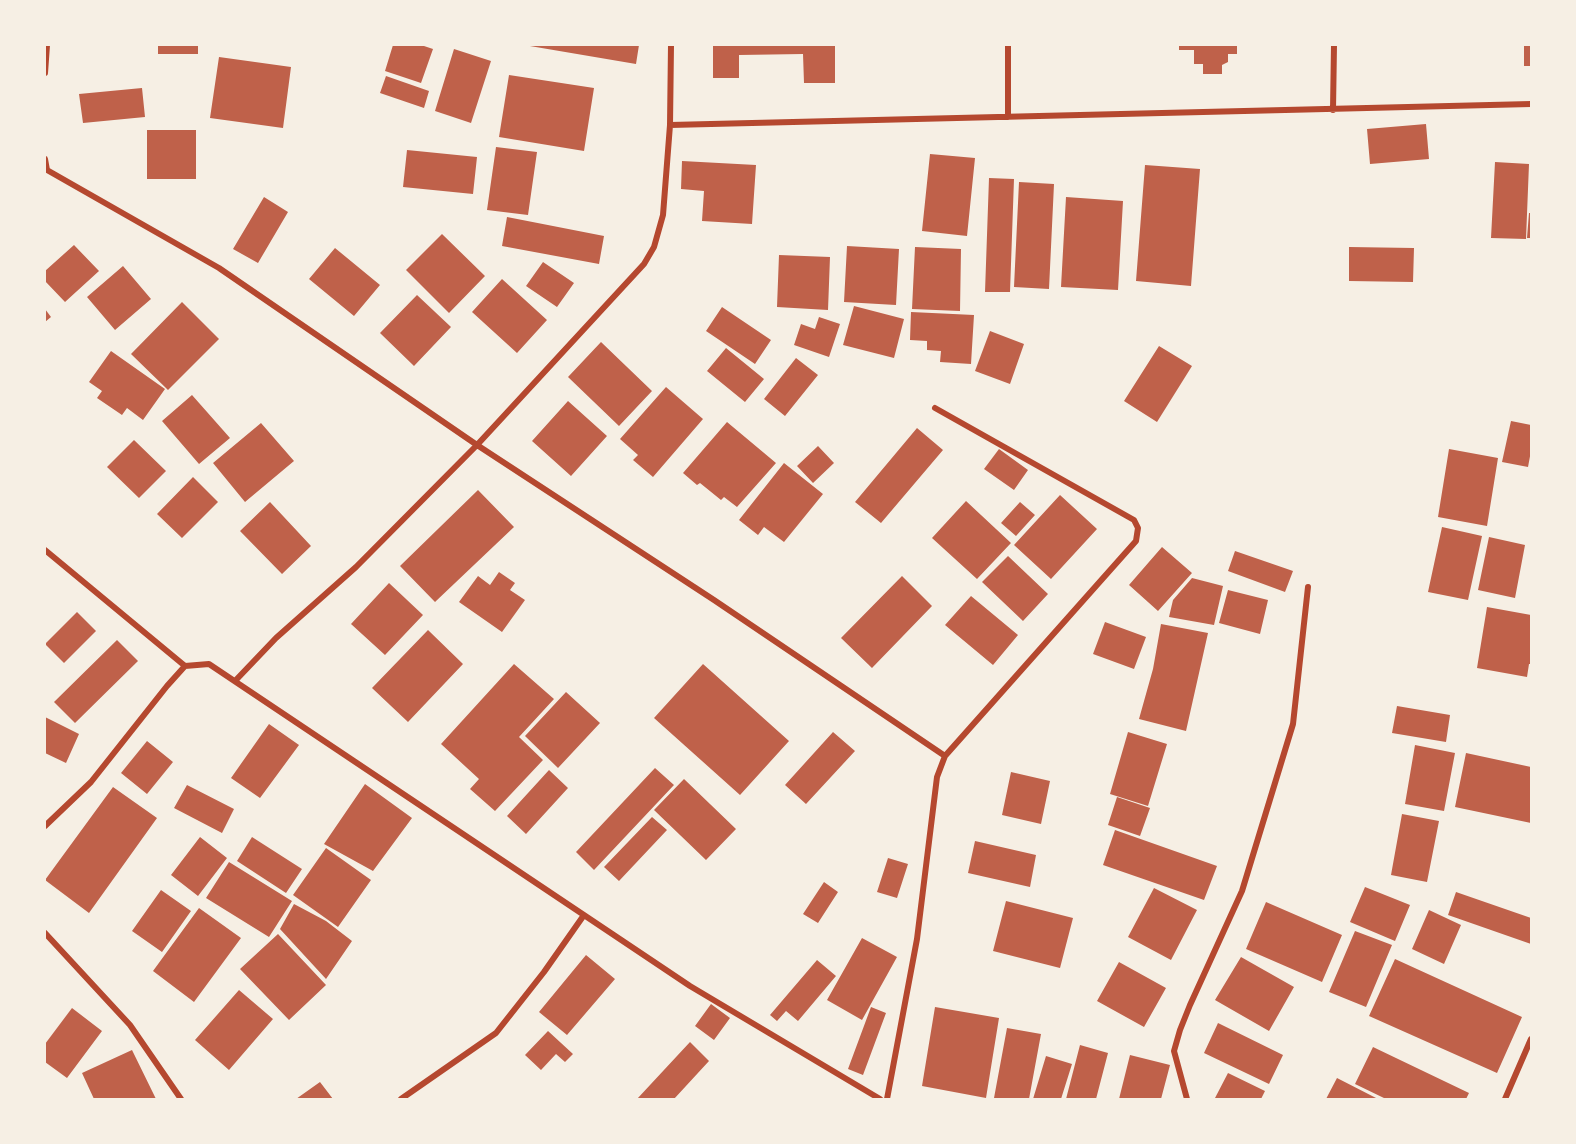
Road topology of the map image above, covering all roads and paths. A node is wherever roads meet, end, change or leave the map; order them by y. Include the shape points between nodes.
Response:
1 (47, 45) edge
2 (671, 45) edge
3 (1008, 45) edge
4 (1334, 45) edge
5 (45, 73) edge
6 (1531, 104) edge
7 (1334, 110) junction
8 (1008, 117) junction
9 (670, 125) junction
10 (45, 159) edge
11 (934, 408) dead end
12 (477, 445) junction
13 (45, 550) edge
14 (1308, 587) dead end
15 (185, 666) junction
16 (235, 681) junction
17 (945, 756) junction
18 (45, 826) edge
19 (584, 915) junction
20 (45, 933) edge
21 (1531, 1039) edge
22 (181, 1099) edge
23 (401, 1099) edge
24 (880, 1099) edge
25 (887, 1099) edge
26 (1187, 1099) edge
27 (1505, 1099) edge

1 - 5 street
2 - 9 street
3 - 8 street
4 - 7 street
6 - 7 street
7 - 8 street
8 - 9 street
9 - 12 street via 663,215 654,247 644,264
10 - 12 street via 47,170 219,268
11 - 17 street via 1134,520 1138,528 1136,540
12 - 16 street
12 - 17 street
13 - 15 street
14 - 26 street via 1293,724 1242,891 1190,1005 1174,1052
15 - 16 street via 209,664
15 - 18 street via 91,782
16 - 19 street
17 - 25 street via 937,777 917,939
19 - 23 street via 496,1033
19 - 24 street via 690,986
20 - 22 street via 130,1025
21 - 27 street

